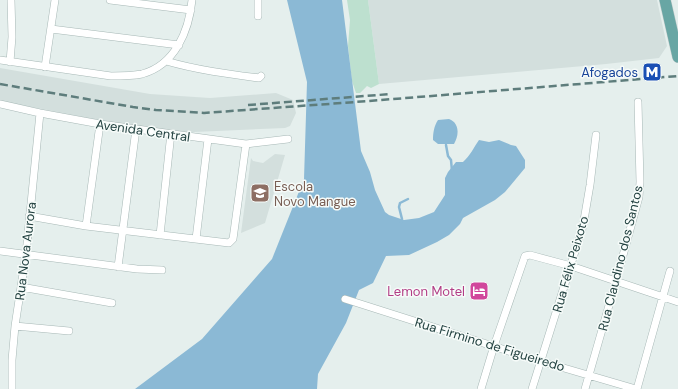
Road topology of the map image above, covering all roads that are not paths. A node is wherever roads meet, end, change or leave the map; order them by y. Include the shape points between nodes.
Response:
1 (11, 0) edge
2 (55, 0) edge
3 (110, 0) edge
4 (192, 0) edge
5 (258, 0) edge
6 (665, 0) edge
7 (191, 10) junction
8 (258, 16) dead end
9 (51, 29) junction
10 (179, 45) junction
11 (677, 53) edge
12 (0, 60) edge
13 (166, 61) junction
14 (10, 62) junction
15 (45, 67) junction
16 (261, 76) dead end
17 (638, 102) dead end
18 (0, 104) edge
19 (40, 113) junction
20 (100, 124) junction
21 (136, 129) junction
22 (171, 133) junction
23 (596, 136) dead end
24 (208, 139) junction
25 (288, 140) dead end
26 (246, 144) junction
27 (29, 216) junction
28 (86, 226) junction
29 (124, 231) junction
30 (160, 235) junction
31 (196, 239) junction
32 (0, 251) edge
33 (26, 254) junction
34 (118, 266) junction
35 (571, 266) junction
36 (162, 270) dead end
37 (670, 271) dead end
38 (616, 281) junction
39 (21, 287) junction
40 (664, 297) junction
41 (345, 299) dead end
42 (678, 302) edge
43 (112, 303) dead end
44 (15, 326) junction
45 (69, 331) dead end
46 (494, 346) junction
47 (540, 361) junction
48 (589, 375) junction
49 (12, 389) edge
50 (481, 389) edge
51 (532, 389) edge
52 (585, 389) edge
53 (637, 389) edge

1 - 14 street
2 - 9 street
3 - 7 street
4 - 7 street
5 - 8 street
6 - 11 main road
7 - 10 street
9 - 10 street
9 - 15 street
10 - 13 street
12 - 14 street
13 - 15 street via 142,74 128,76
13 - 16 street via 209,71 259,78
14 - 15 street
17 - 38 street, Rua Claudino dos Santos via 639,197
18 - 19 street, Avenida Central
19 - 20 street, Avenida Central
19 - 27 street, Rua Nova Aurora
20 - 21 street, Avenida Central
20 - 28 street
21 - 22 street, Avenida Central
21 - 29 street
22 - 24 street, Avenida Central
22 - 30 street
23 - 35 street, Rua Félix Peixoto via 583,226
24 - 26 street, Avenida Central
24 - 31 street
25 - 26 street, Avenida Central
26 - 31 street via 233,239 229,243
27 - 28 street
27 - 33 street, Rua Nova Aurora
28 - 29 street
29 - 30 street
29 - 34 street
30 - 31 street
32 - 33 street
33 - 34 street
33 - 39 street, Rua Nova Aurora
34 - 36 street
35 - 38 street
35 - 46 street via 530,255 525,256
35 - 47 street, Rua Félix Peixoto
37 - 40 street
38 - 40 street
38 - 48 street, Rua Claudino dos Santos
39 - 43 street
39 - 44 street, Rua Nova Aurora
40 - 42 street
40 - 53 street
41 - 46 street, Rua Firmino de Figueiredo
44 - 45 street
44 - 49 street, Rua Nova Aurora
46 - 47 street, Rua Firmino de Figueiredo
46 - 50 street
47 - 48 street, Rua Firmino de Figueiredo
47 - 51 street, Rua Félix Peixoto
48 - 52 street, Rua Claudino dos Santos
48 - 53 street, Rua Firmino de Figueiredo

